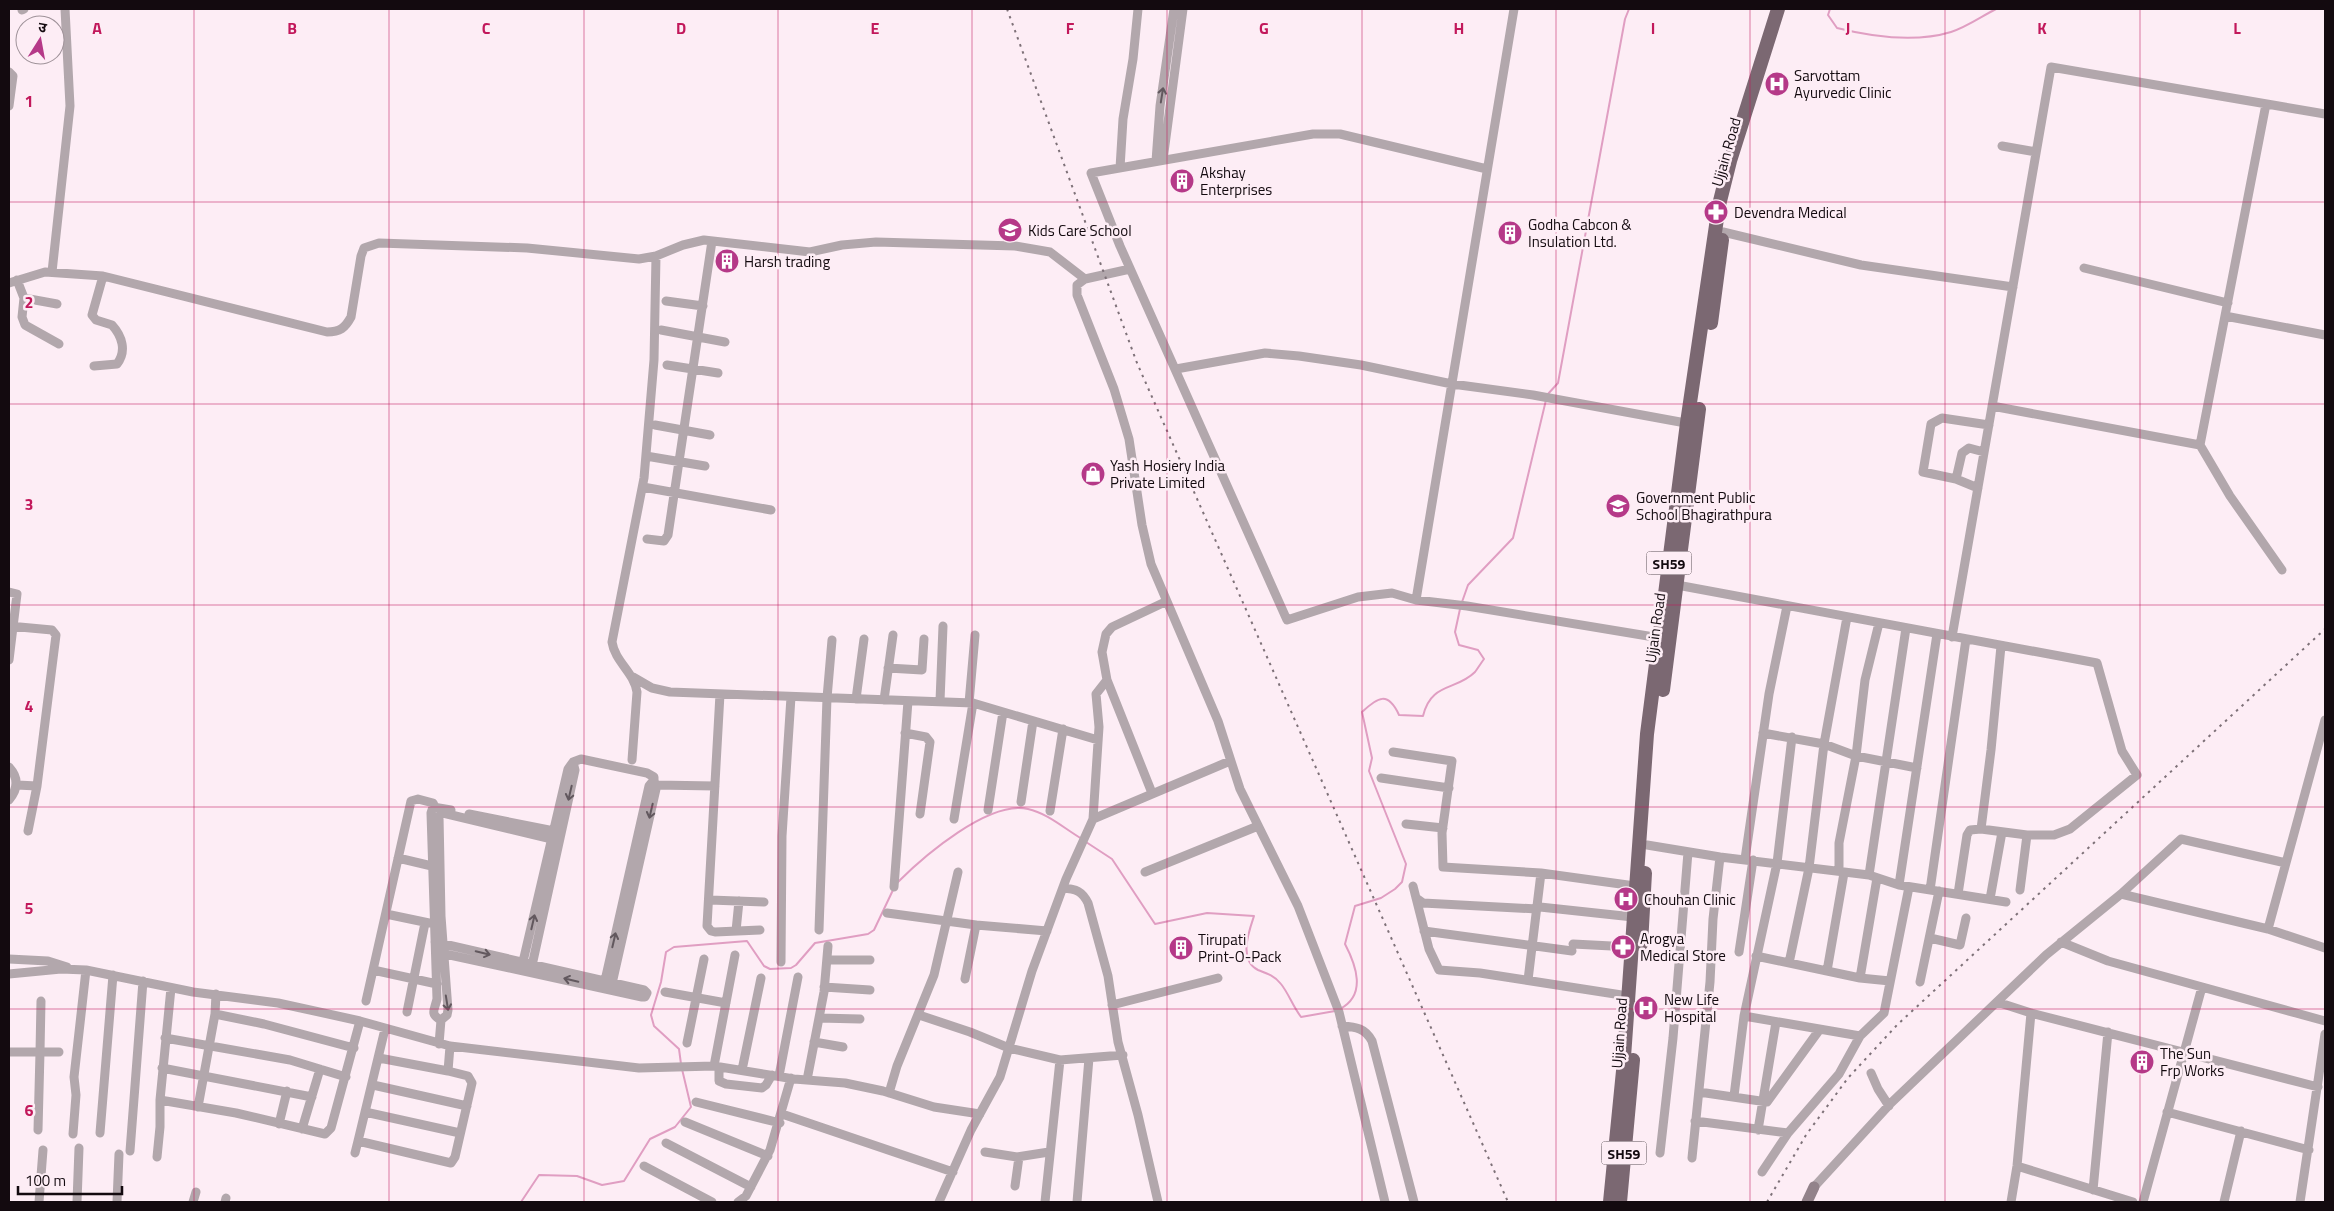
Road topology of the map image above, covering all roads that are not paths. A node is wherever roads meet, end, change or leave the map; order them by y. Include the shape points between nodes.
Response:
1 (65, 9) edge
2 (1138, 9) edge
3 (1174, 9) edge
4 (1183, 9) edge
5 (1514, 9) edge
6 (1778, 9) edge
7 (1787, 9) edge
8 (9, 72) edge
9 (2266, 104) junction
10 (9, 106) edge
11 (2325, 114) edge
12 (2002, 146) dead end
13 (2036, 152) junction
14 (1159, 160) junction
15 (1120, 168) junction
16 (1487, 169) junction
17 (1719, 232) junction
18 (712, 241) junction
19 (656, 256) junction
20 (2084, 268) dead end
21 (1130, 269) junction
22 (52, 272) junction
23 (103, 276) junction
24 (1085, 279) junction
25 (13, 282) edge
26 (2013, 287) junction
27 (24, 298) junction
28 (666, 301) dead end
29 (2228, 303) junction
30 (57, 304) dead end
31 (703, 306) junction
32 (2225, 316) junction
33 (661, 330) dead end
34 (2325, 335) edge
35 (698, 337) junction
36 (725, 342) dead end
37 (59, 344) dead end
38 (667, 365) dead end
39 (94, 366) dead end
40 (693, 369) junction
41 (1176, 369) junction
42 (718, 373) dead end
43 (1452, 384) junction
44 (1992, 406) junction
45 (1692, 424) junction
46 (655, 425) dead end
47 (1989, 425) junction
48 (684, 430) junction
49 (710, 435) dead end
50 (2200, 445) junction
51 (1984, 452) junction
52 (646, 456) junction
53 (679, 461) junction
54 (705, 466) dead end
55 (1956, 478) junction
56 (643, 487) junction
57 (1978, 488) junction
58 (674, 492) junction
59 (771, 510) dead end
60 (647, 539) dead end
61 (2282, 570) dead end
62 (1677, 585) junction
63 (11, 594) edge
64 (1416, 600) junction
65 (1165, 602) junction
66 (1787, 606) junction
67 (1847, 617) junction
68 (1878, 623) junction
69 (11, 626) edge
70 (943, 626) dead end
71 (1906, 628) junction
72 (1937, 634) junction
73 (893, 635) dead end
74 (975, 635) dead end
75 (1952, 637) junction
76 (1660, 638) junction
77 (864, 639) dead end
78 (924, 639) dead end
79 (1966, 639) junction
80 (832, 640) dead end
81 (2001, 646) junction
82 (9, 660) edge
83 (888, 668) junction
84 (633, 677) junction
85 (1107, 680) junction
86 (720, 694) junction
87 (791, 696) junction
88 (827, 698) junction
89 (856, 699) junction
90 (884, 700) junction
91 (908, 700) junction
92 (940, 701) junction
93 (971, 703) junction
94 (1003, 712) junction
95 (2325, 720) edge
96 (1033, 721) junction
97 (1063, 730) junction
98 (905, 733) junction
99 (1763, 733) junction
100 (1792, 737) junction
101 (1098, 740) junction
102 (2322, 743) edge
103 (1824, 744) junction
104 (1393, 752) dead end
105 (1856, 756) junction
106 (632, 760) dead end
107 (1230, 761) junction
108 (1885, 762) junction
109 (9, 767) edge
110 (1917, 768) junction
111 (1381, 778) dead end
112 (655, 783) junction
113 (17, 785) junction
114 (36, 786) junction
115 (715, 786) junction
116 (1449, 788) junction
117 (1152, 794) junction
118 (9, 800) edge
119 (1021, 802) dead end
120 (435, 807) junction
121 (988, 810) dead end
122 (1050, 811) dead end
123 (920, 814) dead end
124 (954, 819) dead end
125 (1093, 819) junction
126 (1406, 824) dead end
127 (1258, 826) junction
128 (1443, 828) junction
129 (1981, 829) junction
130 (28, 832) dead end
131 (2002, 832) junction
132 (2027, 834) junction
133 (556, 836) junction
134 (1647, 845) junction
135 (1688, 852) junction
136 (1720, 857) junction
137 (398, 858) junction
138 (1749, 860) junction
139 (1777, 863) junction
140 (2286, 863) junction
141 (436, 867) junction
142 (1809, 868) junction
143 (958, 872) dead end
144 (1145, 872) dead end
145 (1841, 872) junction
146 (1541, 873) junction
147 (1873, 877) junction
148 (1899, 885) junction
149 (1412, 886) dead end
150 (1635, 886) junction
151 (894, 887) dead end
152 (1908, 887) junction
153 (1063, 888) junction
154 (2020, 890) dead end
155 (1935, 891) junction
156 (1958, 894) junction
157 (2121, 894) junction
158 (1416, 898) junction
159 (1990, 899) junction
160 (710, 900) junction
161 (739, 901) junction
162 (764, 902) dead end
163 (2006, 902) dead end
164 (1537, 909) junction
165 (887, 913) dead end
166 (386, 914) junction
167 (1633, 917) junction
168 (1966, 918) dead end
169 (946, 922) junction
170 (434, 924) junction
171 (976, 925) junction
172 (2268, 929) junction
173 (760, 930) dead end
174 (819, 930) dead end
175 (736, 931) junction
176 (1047, 931) junction
177 (1424, 931) junction
178 (1930, 938) junction
179 (2061, 942) junction
180 (1532, 945) junction
181 (828, 946) dead end
182 (1631, 947) junction
183 (439, 948) junction
184 (2325, 948) edge
185 (1739, 952) dead end
186 (735, 955) dead end
187 (1756, 956) junction
188 (9, 959) edge
189 (704, 959) dead end
190 (828, 960) junction
191 (870, 960) dead end
192 (781, 962) dead end
193 (1789, 963) junction
194 (527, 966) junction
195 (72, 969) junction
196 (86, 970) junction
197 (373, 970) junction
198 (1827, 971) junction
199 (9, 974) edge
200 (113, 974) junction
201 (798, 976) dead end
202 (761, 978) dead end
203 (1218, 978) dead end
204 (1860, 978) junction
205 (413, 979) junction
206 (965, 979) dead end
207 (1528, 980) junction
208 (143, 981) junction
209 (1890, 981) junction
210 (1920, 982) dead end
211 (437, 984) junction
212 (2202, 987) junction
213 (171, 988) junction
214 (824, 988) junction
215 (870, 990) dead end
216 (665, 992) dead end
217 (216, 994) junction
218 (1628, 996) junction
219 (696, 998) junction
220 (40, 1001) dead end
221 (366, 1001) dead end
222 (1997, 1002) junction
223 (726, 1003) junction
224 (1112, 1005) junction
225 (406, 1012) dead end
226 (2031, 1013) junction
227 (215, 1014) junction
228 (919, 1015) junction
229 (1744, 1016) junction
230 (819, 1018) junction
231 (860, 1019) dead end
232 (441, 1020) junction
233 (360, 1021) junction
234 (1776, 1022) junction
235 (2325, 1022) edge
236 (1342, 1026) junction
237 (385, 1029) junction
238 (1820, 1029) junction
239 (2108, 1032) junction
240 (2325, 1034) edge
241 (1860, 1036) junction
242 (165, 1038) junction
243 (814, 1042) junction
244 (687, 1043) dead end
245 (439, 1044) junction
246 (209, 1046) junction
247 (450, 1046) junction
248 (843, 1046) dead end
249 (354, 1048) junction
250 (1009, 1048) junction
251 (9, 1052) edge
252 (40, 1052) junction
253 (59, 1052) dead end
254 (2182, 1052) junction
255 (1123, 1055) junction
256 (379, 1058) junction
257 (1089, 1058) junction
258 (1060, 1060) junction
259 (716, 1066) junction
260 (162, 1068) junction
261 (320, 1069) junction
262 (742, 1070) junction
263 (448, 1071) junction
264 (1871, 1073) dead end
265 (776, 1075) junction
266 (204, 1076) junction
267 (346, 1077) junction
268 (791, 1078) junction
269 (807, 1080) junction
270 (372, 1085) junction
271 (2318, 1087) junction
272 (287, 1091) junction
273 (1698, 1092) junction
274 (889, 1093) junction
275 (1734, 1096) junction
276 (312, 1097) junction
277 (160, 1100) junction
278 (696, 1102) dead end
279 (1762, 1102) junction
280 (1624, 1104) junction
281 (467, 1106) junction
282 (1889, 1106) junction
283 (198, 1107) junction
284 (366, 1112) junction
285 (2167, 1112) junction
286 (980, 1114) junction
287 (781, 1119) junction
288 (1695, 1121) junction
289 (685, 1122) dead end
290 (279, 1124) junction
291 (302, 1129) junction
292 (38, 1130) dead end
293 (1758, 1130) junction
294 (2241, 1130) junction
295 (100, 1133) dead end
296 (460, 1133) junction
297 (1788, 1133) junction
298 (72, 1134) dead end
299 (358, 1141) junction
300 (666, 1143) dead end
301 (79, 1148) dead end
302 (43, 1150) dead end
303 (2309, 1150) junction
304 (130, 1151) dead end
305 (985, 1152) dead end
306 (1050, 1152) junction
307 (355, 1153) dead end
308 (1660, 1153) dead end
309 (119, 1154) dead end
310 (768, 1156) junction
311 (157, 1157) dead end
312 (1019, 1157) junction
313 (1692, 1158) dead end
314 (644, 1166) dead end
315 (2017, 1166) junction
316 (953, 1172) junction
317 (1762, 1172) dead end
318 (1015, 1186) dead end
319 (751, 1187) junction
320 (1814, 1187) joint
321 (2093, 1190) junction
322 (196, 1192) dead end
323 (39, 1202) edge
324 (77, 1202) edge
325 (117, 1202) edge
326 (193, 1202) edge
327 (712, 1202) edge
328 (738, 1202) edge
329 (939, 1202) edge
330 (1045, 1202) edge
331 (1077, 1202) edge
332 (1158, 1202) edge
333 (1385, 1202) edge
334 (1414, 1202) edge
335 (1610, 1202) edge
336 (1620, 1202) edge
337 (1807, 1202) edge
338 (2011, 1202) edge
339 (2133, 1202) edge
340 (2143, 1202) edge
341 (2224, 1202) edge
342 (2300, 1202) edge

1 - 22 street via 70,106
2 - 15 street via 1123,118
14 -> 3 street via 1160,106
4 - 14 street
5 - 16 street
6 - 17 main road, Ujjain Road / SH59 via 1730,161
7 - 17 main road, Ujjain Road / SH59 via 1738,161
8 - 10 street via 13,76
9 - 11 street
9 - 13 street via 2051,68
9 - 29 street
12 - 13 street
13 - 26 street
14 - 15 street
14 - 16 street via 1259,141 1340,134
15 - 21 street via 1091,173
16 - 43 street
17 - 26 street via 1861,265
17 - 45 main road, Ujjain Road / SH59
18 - 19 street via 697,241
18 - 24 street via 810,252 876,242 1032,248 1050,252
18 - 31 street
19 - 23 street via 639,259 527,248 379,243 364,248 360,256 350,317 346,326 337,332
19 - 52 street via 654,360
20 - 29 street
21 - 24 street
21 - 41 street
22 - 23 street
22 - 25 street
23 - 39 street via 92,315 96,320 112,325 123,347 117,364
24 - 65 street via 1077,285 1077,295 1130,439 1142,525 1151,564
25 - 27 street
26 - 44 street
27 - 30 street
27 - 37 street via 22,317 25,326
28 - 31 street
29 - 32 street
31 - 35 street
32 - 34 street
32 - 50 street
33 - 35 street
35 - 36 street
35 - 40 street
38 - 40 street
40 - 42 street
40 - 48 street
41 - 43 street via 1265,353 1362,365
41 - 64 street via 1287,620 1358,596 1392,593
43 - 45 street
43 - 64 street
44 - 47 street
44 - 50 street
45 - 62 main road, Ujjain Road / SH59
45 - 76 main road, Ujjain Road / SH59
46 - 48 street
47 - 51 street
47 - 55 street via 1942,418 1931,424 1924,472
48 - 49 street
48 - 53 street
50 - 61 street via 2230,496
51 - 55 street via 1968,448 1962,453
51 - 57 street
52 - 53 street
52 - 56 street
53 - 54 street
53 - 58 street
55 - 57 street
56 - 58 street
56 - 84 street via 612,642 613,652
57 - 75 street
58 - 59 street
58 - 60 street via 666,540
62 - 66 street
62 - 134 main road, Ujjain Road / SH59 via 1652,770
63 - 69 street
64 - 76 street
65 - 85 street via 1112,627 1106,634 1102,652
65 - 107 street via 1218,721
66 - 67 street
66 - 99 street
67 - 68 street
67 - 103 street
68 - 71 street
68 - 105 street via 1865,680
69 - 82 street
69 - 114 street via 52,630 56,635
70 - 92 street
71 - 72 street
71 - 108 street
72 - 75 street
72 - 110 street
73 - 83 street
74 - 93 street
75 - 79 street
76 - 150 main road, Ujjain Road / SH59
77 - 89 street
78 - 83 street via 922,670
79 - 81 street
79 - 155 street
80 - 88 street
81 - 129 street
81 - 132 street via 2097,663 2122,751 2137,775 2070,829 2054,835
83 - 90 street
84 - 86 street via 652,688 670,692
84 - 106 street via 637,692
85 - 101 street via 1096,694
85 - 117 street
86 - 87 street
86 - 115 street
87 - 88 street
87 - 192 street via 782,836
88 - 89 street
88 - 174 street
89 - 90 street
90 - 91 street
91 - 92 street
91 - 98 street
92 - 93 street
93 - 94 street
93 - 124 street
94 - 96 street
94 - 121 street
95 - 102 street
96 - 97 street
96 - 119 street
97 - 101 street
97 - 122 street
98 - 123 street via 923,736 930,742
98 - 151 street
99 - 100 street
99 - 138 street
100 - 103 street
100 - 139 street
101 - 125 street
102 - 140 street
103 - 105 street
103 - 142 street
104 - 116 street via 1452,761
105 - 108 street
105 - 145 street via 1839,843
107 - 117 street
107 - 127 street
108 - 110 street
108 - 147 street
109 - 113 street
110 - 148 street
111 - 116 street
112 - 115 street
112 - 133 street via 654,777 647,773 581,759 573,762 568,768
112 - 194 street via 649,786 608,985
113 - 114 street
113 - 118 street
114 - 130 street
115 - 160 street
116 - 128 street
117 - 125 street
120 - 133 street
120 - 137 street via 423,800 411,801
120 - 141 street via 431,813
125 - 153 street
126 - 128 street
127 - 144 street
127 - 236 street via 1298,906
128 - 146 street via 1443,867
129 - 131 street
129 - 156 street via 1970,830 1967,835
131 - 132 street
131 - 159 street
132 - 154 street
133 - 141 street via 443,813 438,819
133 - 194 street
134 - 135 street
134 - 280 main road, Ujjain Road / SH59
135 - 136 street
135 - 308 street
136 - 138 street
136 - 273 street
137 - 141 street
137 - 166 street
138 - 139 street
138 - 185 street
139 - 142 street
139 - 187 street
140 - 157 street via 2181,839
140 - 172 street
141 - 170 street
142 - 145 street
142 - 193 street
143 - 169 street
145 - 147 street
145 - 198 street
146 - 150 street
146 - 164 street
147 - 148 street
147 - 204 street
148 - 152 street
149 - 158 street
150 - 167 main road, Ujjain Road / SH59
152 - 155 street
152 - 209 street
153 - 176 street
153 - 224 street via 1077,889 1088,903 1108,976
155 - 156 street
155 - 178 street
156 - 159 street
157 - 172 street
157 - 179 street
158 - 164 street via 1423,903
158 - 177 street
159 - 163 street
160 - 161 street
160 - 175 street via 708,929 714,932
161 - 162 street
161 - 175 street
164 - 167 street
164 - 180 street
165 - 169 street
166 - 170 street
166 - 197 street
167 - 182 main road, Ujjain Road / SH59
168 - 178 street via 1960,944
169 - 171 street
169 - 228 street via 934,975
170 - 183 street
170 - 205 street
171 - 176 street
171 - 206 street
172 - 184 street
173 - 175 street
176 - 250 street
177 - 180 street
177 - 207 street via 1439,970
178 - 210 street
179 - 212 street via 2108,961
179 - 222 street
180 - 182 street
180 - 207 street
181 - 190 street
182 - 218 main road, Ujjain Road / SH59
183 - 194 street
183 - 211 street
183 -> 232 street via 448,1010
186 - 223 street
187 - 193 street
187 - 229 street
188 - 195 street via 48,961
189 - 219 street
190 - 191 street
190 - 214 street
193 - 198 street
195 - 196 street
195 - 199 street
196 - 200 street
196 - 298 street via 74,1077 76,1095
197 - 205 street
197 - 221 street
198 - 204 street
200 - 208 street
200 - 295 street
201 - 265 street
202 - 262 street
203 - 224 street
204 - 209 street
205 - 211 street
205 - 225 street
207 - 218 street
208 - 213 street
208 - 304 street
209 - 241 street via 1884,1013
211 - 232 street via 433,1012
212 - 235 street
212 - 254 street
213 - 217 street
213 - 242 street
214 - 215 street
214 - 230 street
216 - 219 street
217 - 227 street
217 - 233 street via 278,1003
218 - 280 main road, Ujjain Road / SH59
219 - 223 street
219 - 244 street
220 - 252 street
222 - 226 street
222 - 282 street
223 - 259 street
224 - 255 street
226 - 239 street
226 - 315 street
227 - 246 street
227 - 249 street
228 - 250 street
228 - 274 street
229 - 234 street
229 - 275 street
230 - 231 street
230 - 243 street
232 - 245 street
233 - 237 street
233 - 249 street
234 - 238 street
234 - 279 street
236 - 333 street
236 - 334 street via 1367,1032 1372,1041
237 - 245 street
237 - 256 street
238 - 241 street
238 - 279 street via 1767,1102
239 - 254 street
239 - 321 street
240 - 271 street
241 - 297 street via 1839,1074
242 - 246 street
242 - 260 street
243 - 248 street
243 - 269 street
245 - 247 street
246 - 261 street via 290,1060
246 - 266 street
247 - 259 street via 639,1068
247 - 263 street
249 - 267 street
250 - 258 street
250 - 286 street via 1000,1077
251 - 252 street
252 - 253 street
252 - 292 street
254 - 271 street
254 - 285 street
255 - 257 street
255 - 332 street
256 - 263 street
256 - 270 street
257 - 258 street
257 - 331 street
258 - 306 street
259 - 262 street
259 - 265 street via 719,1082 726,1084 762,1088
260 - 266 street
260 - 277 street
261 - 267 street
261 - 276 street
262 - 265 street
263 - 281 street via 471,1079
264 - 282 street
265 - 268 street
266 - 272 street
266 - 283 street
267 - 291 street via 330,1131 325,1134
268 - 269 street
268 - 287 street
269 - 274 street via 845,1083
270 - 281 street
270 - 284 street
271 - 303 street
272 - 276 street
272 - 290 street
273 - 275 street
273 - 288 street
274 - 286 street via 934,1107
275 - 279 street
276 - 291 street
277 - 283 street
277 - 311 street
278 - 287 street
279 - 293 street
280 - 335 main road, Ujjain Road / SH59 via 1616,1127
280 - 336 main road, Ujjain Road / SH59
281 - 296 street
282 - 320 street
283 - 290 street
284 - 296 street
284 - 299 street
285 - 294 street
285 - 340 street
286 - 316 street
287 - 310 street
287 - 316 street
288 - 293 street
288 - 313 street
289 - 310 street
290 - 291 street
293 - 297 street
294 - 303 street
294 - 341 street
296 - 299 street via 451,1162
297 - 317 street
299 - 307 street
300 - 319 street
301 - 324 street
302 - 323 street
303 - 342 street
305 - 312 street
306 - 312 street
306 - 330 street
309 - 325 street
310 - 319 street
312 - 318 street
314 - 327 street
315 - 321 street
315 - 338 street
316 - 329 street
319 - 328 street via 744,1199
320 - 337 street
321 - 339 street
322 - 326 street

